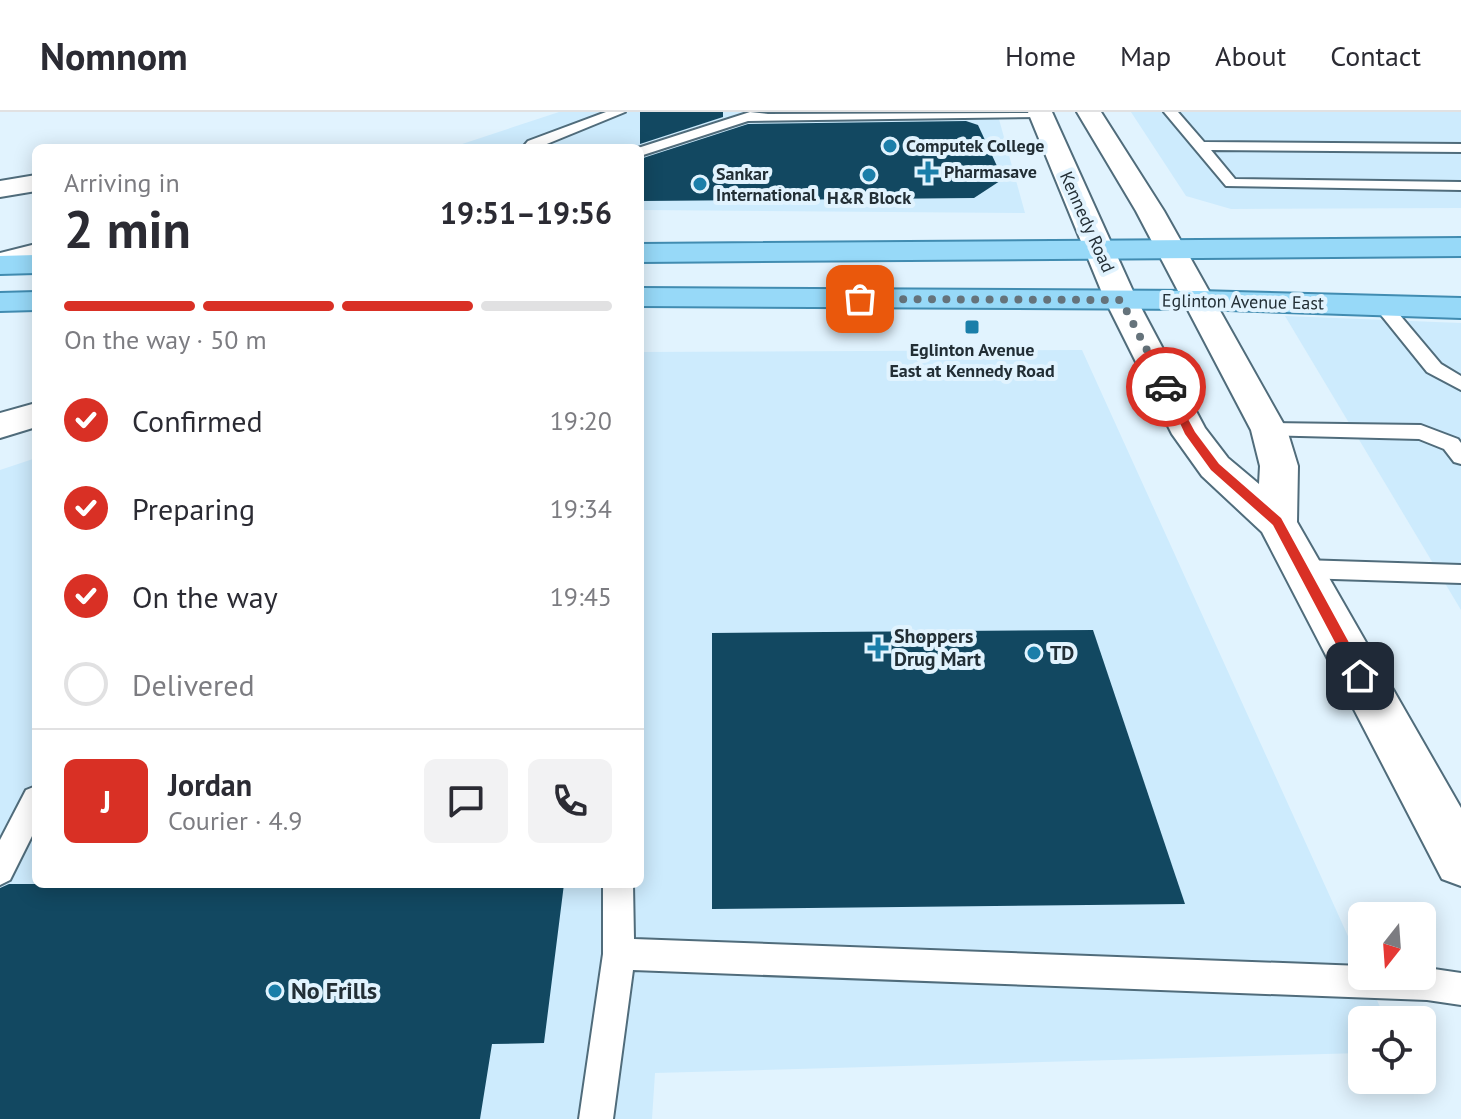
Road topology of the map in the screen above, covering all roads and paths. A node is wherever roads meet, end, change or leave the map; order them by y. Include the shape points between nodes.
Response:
1 (618, 112) edge
2 (1040, 112) edge
3 (1089, 112) edge
4 (1171, 112) edge
5 (757, 115) edge
6 (533, 144) edge
7 (1200, 146) junction
8 (1461, 148) edge
9 (644, 151) edge
10 (32, 184) edge
11 (1461, 186) edge
12 (0, 189) edge
13 (1461, 247) edge
14 (1099, 249) junction
15 (1171, 249) junction
16 (644, 253) edge
17 (32, 254) edge
18 (0, 264) edge
19 (32, 264) edge
20 (644, 297) edge
21 (1121, 300) junction
22 (1199, 300) junction
23 (1382, 305) junction
24 (1461, 308) edge
25 (1461, 384) edge
26 (1269, 430) junction
27 (1458, 446) edge
28 (1277, 522) junction
29 (1302, 569) junction
30 (1461, 574) edge
31 (32, 807) edge
32 (1461, 860) edge
33 (0, 870) edge
34 (618, 888) edge
35 (619, 954) junction
36 (1461, 989) edge
37 (596, 1119) edge

1 - 6 lane
2 - 5 lane
2 - 14 main road, Kennedy Road
3 - 15 main road
4 - 7 lane
5 - 9 lane
7 - 8 lane
7 - 11 lane via 1231,183
10 - 12 main road
13 - 15 main road
14 - 15 main road
14 - 16 main road
14 - 21 main road, Kennedy Road
15 - 22 main road
17 - 18 main road
18 - 19 main road
20 - 21 main road, Eglinton Avenue East
21 - 22 main road, Eglinton Avenue East
21 - 28 main road, Kennedy Road via 1190,434 1215,467
22 - 23 main road, Eglinton Avenue East
22 - 26 main road
23 - 24 main road, Eglinton Avenue East
23 - 25 lane via 1434,368
26 - 27 lane via 1421,432
26 - 28 main road via 1279,466
28 - 29 main road, Kennedy Road
29 - 30 lane
29 - 32 main road, Kennedy Road
31 - 33 lane
34 - 35 lane
35 - 36 lane
35 - 37 lane

